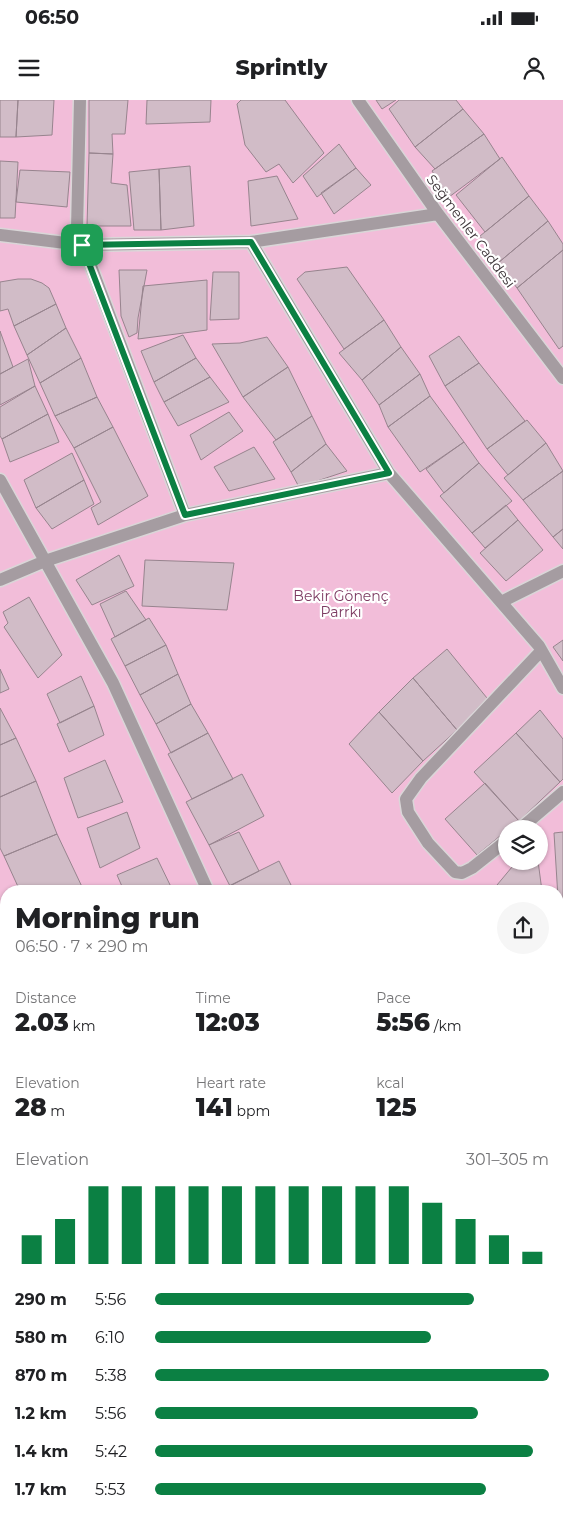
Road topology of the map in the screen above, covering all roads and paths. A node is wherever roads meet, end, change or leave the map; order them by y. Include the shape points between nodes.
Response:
1 (80, 100) edge
2 (358, 100) edge
3 (438, 214) junction
4 (0, 235) edge
5 (251, 242) junction
6 (82, 245) junction
7 (563, 378) edge
8 (389, 473) junction
9 (0, 480) edge
10 (185, 515) junction
11 (45, 561) junction
12 (563, 571) edge
13 (0, 580) edge
14 (501, 602) junction
15 (541, 651) junction
16 (563, 688) edge
17 (563, 792) edge
18 (530, 820) edge
19 (498, 847) edge
20 (205, 885) edge

1 - 6 street via 77,229
2 - 3 street, Seğmenler Caddesi
3 - 5 street
3 - 7 street, Seğmenler Caddesi
4 - 6 street
5 - 6 street
5 - 8 street
6 - 10 street
8 - 10 street
8 - 14 street
9 - 11 street
10 - 11 street
11 - 13 street
11 - 20 street via 113,683
12 - 14 street
14 - 15 street
15 - 16 street
15 - 19 street via 421,778 406,799 408,812 428,844 454,872 462,873 472,868
17 - 18 street

